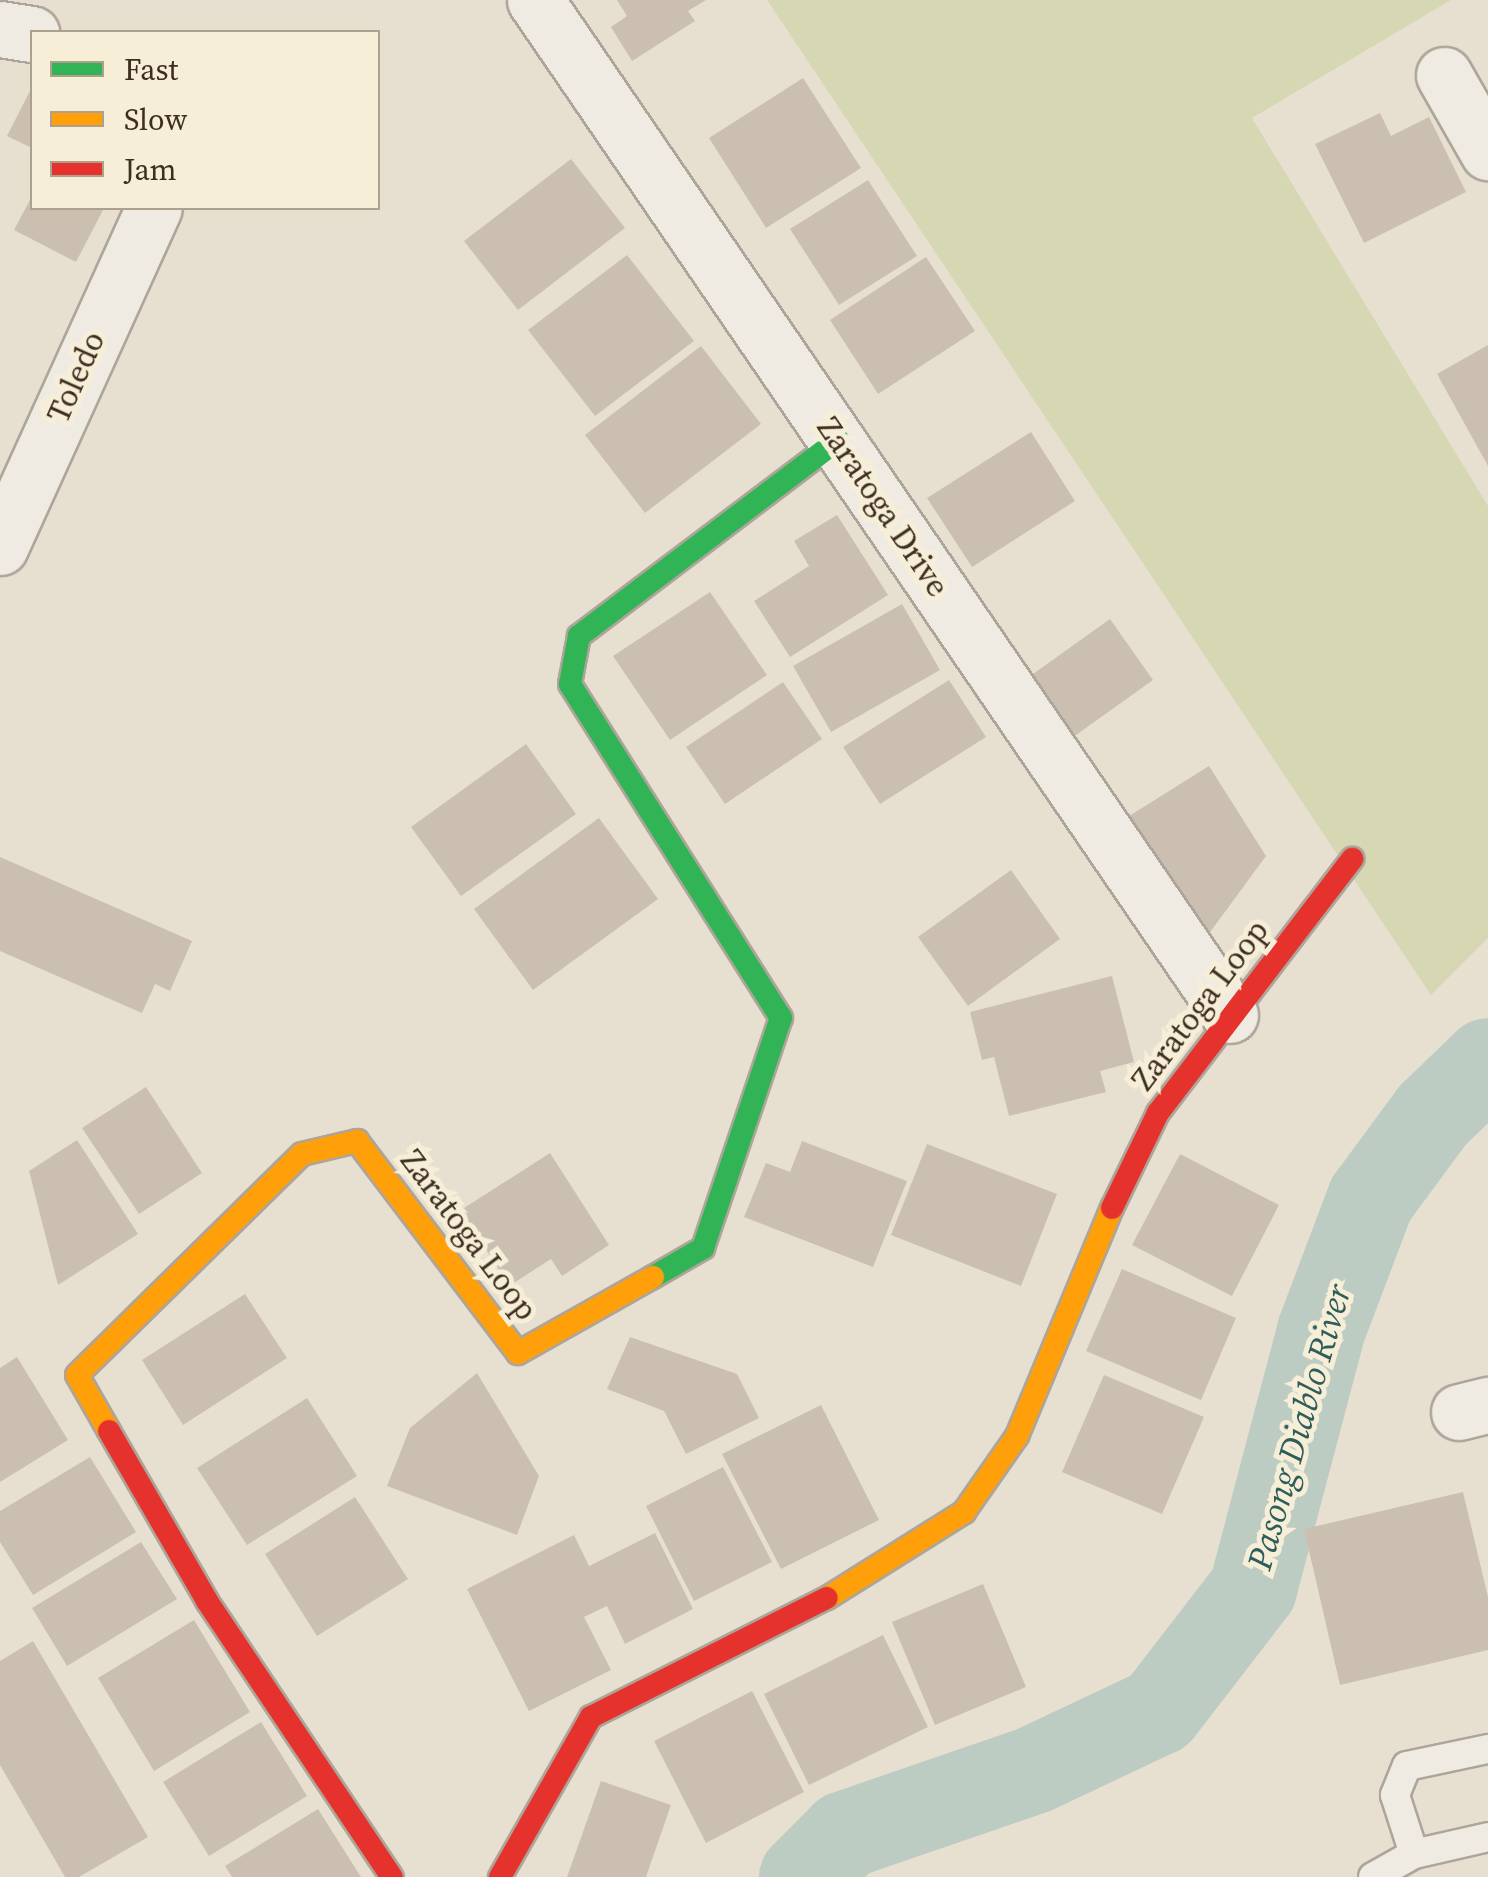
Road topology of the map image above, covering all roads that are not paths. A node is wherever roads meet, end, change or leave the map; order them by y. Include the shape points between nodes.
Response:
1 (535, 0) edge
2 (0, 30) edge
3 (30, 34) edge
4 (1444, 75) dead end
5 (1488, 152) edge
6 (153, 210) edge
7 (838, 440) junction
8 (11, 493) edge
9 (0, 547) edge
10 (1352, 859) dead end
11 (1230, 1015) junction
12 (1488, 1749) edge
13 (1488, 1837) edge
14 (1414, 1854) junction
15 (392, 1877) edge
16 (500, 1877) edge
17 (1373, 1877) edge

1 - 7 street, Zaratoga Drive
2 - 3 street
4 - 5 street
6 - 8 street, Toledo
7 - 11 street, Zaratoga Drive
7 - 15 street, Zaratoga Loop via 579,636 570,684 781,1018 703,1248 518,1353 357,1141 302,1154 78,1374 207,1601
8 - 9 street, Toledo
10 - 11 street, Zaratoga Loop
11 - 16 street, Zaratoga Loop via 1158,1114 1069,1298 1017,1436 964,1512 788,1622 591,1717
12 - 14 lane via 1406,1766 1396,1795
13 - 14 lane
14 - 17 lane

